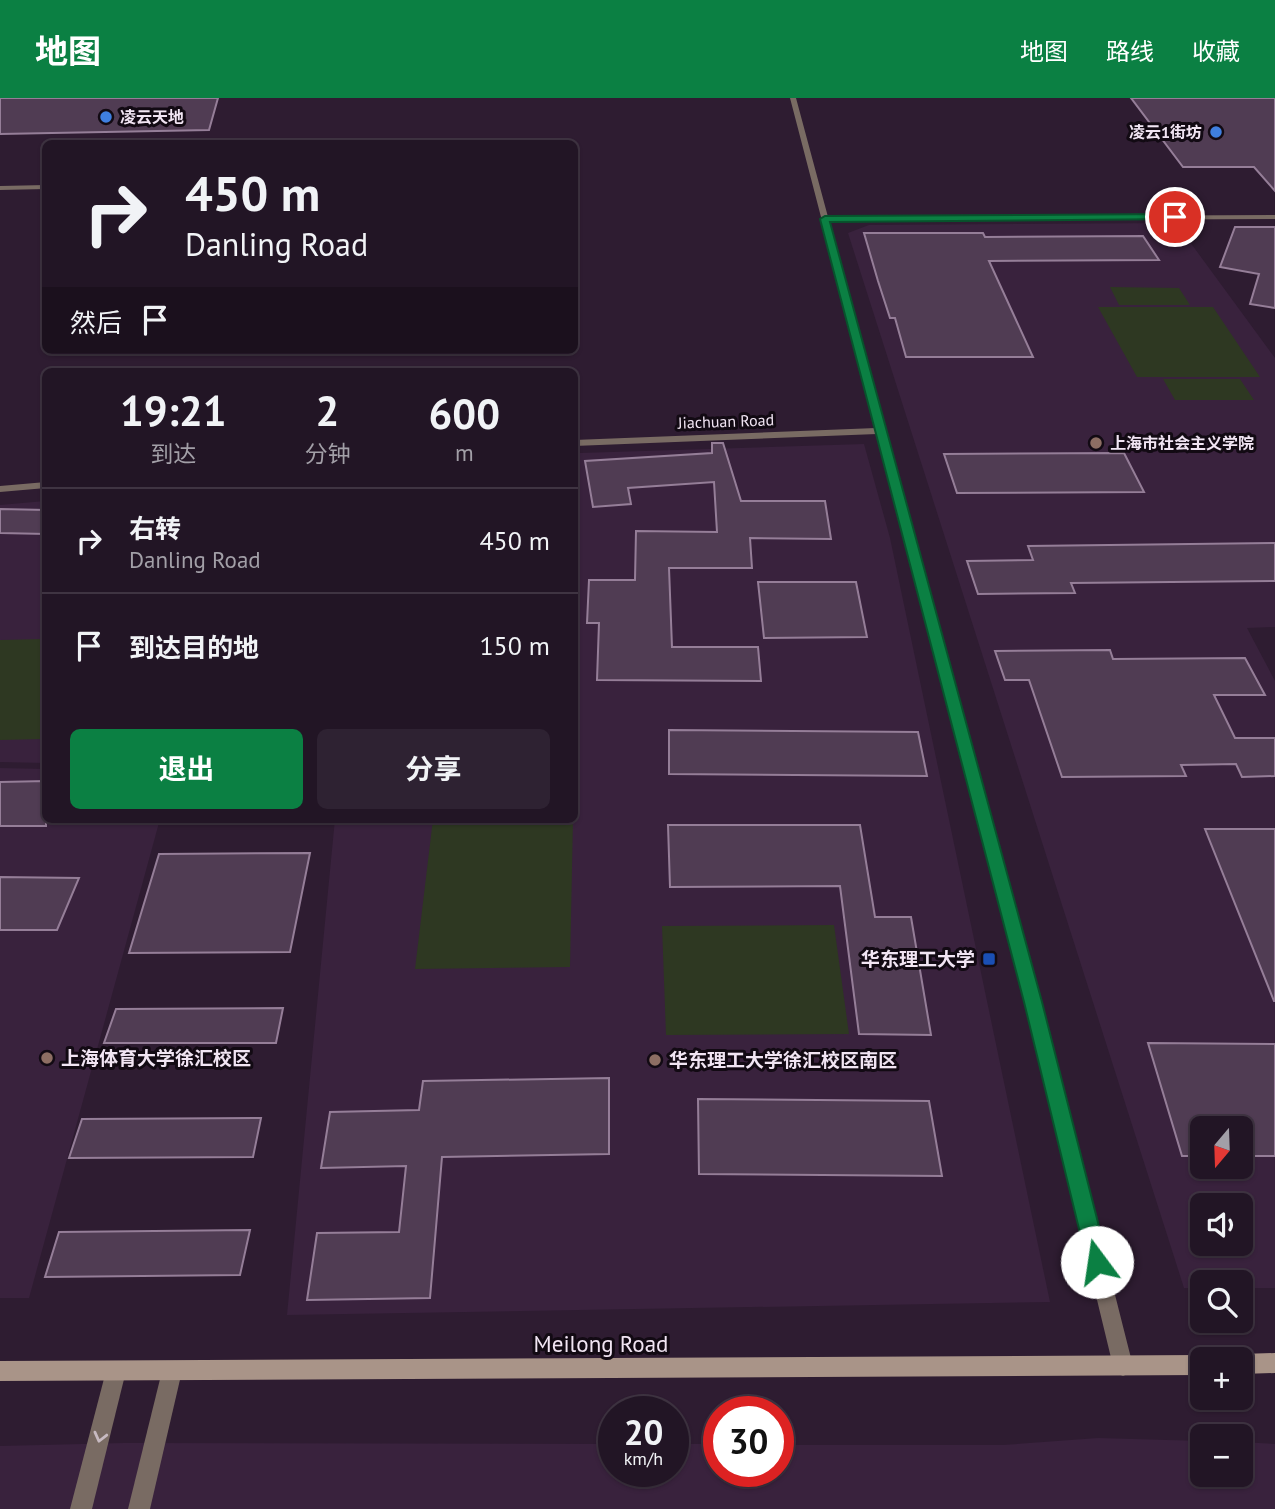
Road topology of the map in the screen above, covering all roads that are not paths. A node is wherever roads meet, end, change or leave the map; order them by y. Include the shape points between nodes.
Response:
1 (793, 98) edge
2 (42, 187) edge
3 (0, 188) edge
4 (1275, 217) edge
5 (825, 219) junction
6 (880, 431) junction
7 (578, 443) edge
8 (42, 485) edge
9 (0, 489) edge
10 (1275, 1363) edge
11 (1190, 1364) edge
12 (1253, 1364) edge
13 (1123, 1366) junction
14 (0, 1371) edge
15 (117, 1371) junction
16 (172, 1371) junction
17 (81, 1509) edge
18 (139, 1509) edge

1 - 5 street
2 - 3 street
4 - 5 street
5 - 6 street
6 - 7 street, Jiachuan Road
6 - 13 street via 1033,1002
8 - 9 street
10 - 12 street
11 - 13 street, Meilong Road
13 - 16 street, Meilong Road
14 - 15 street, Meilong Road
15 - 16 street, Meilong Road
15 -> 17 street
16 - 18 street

